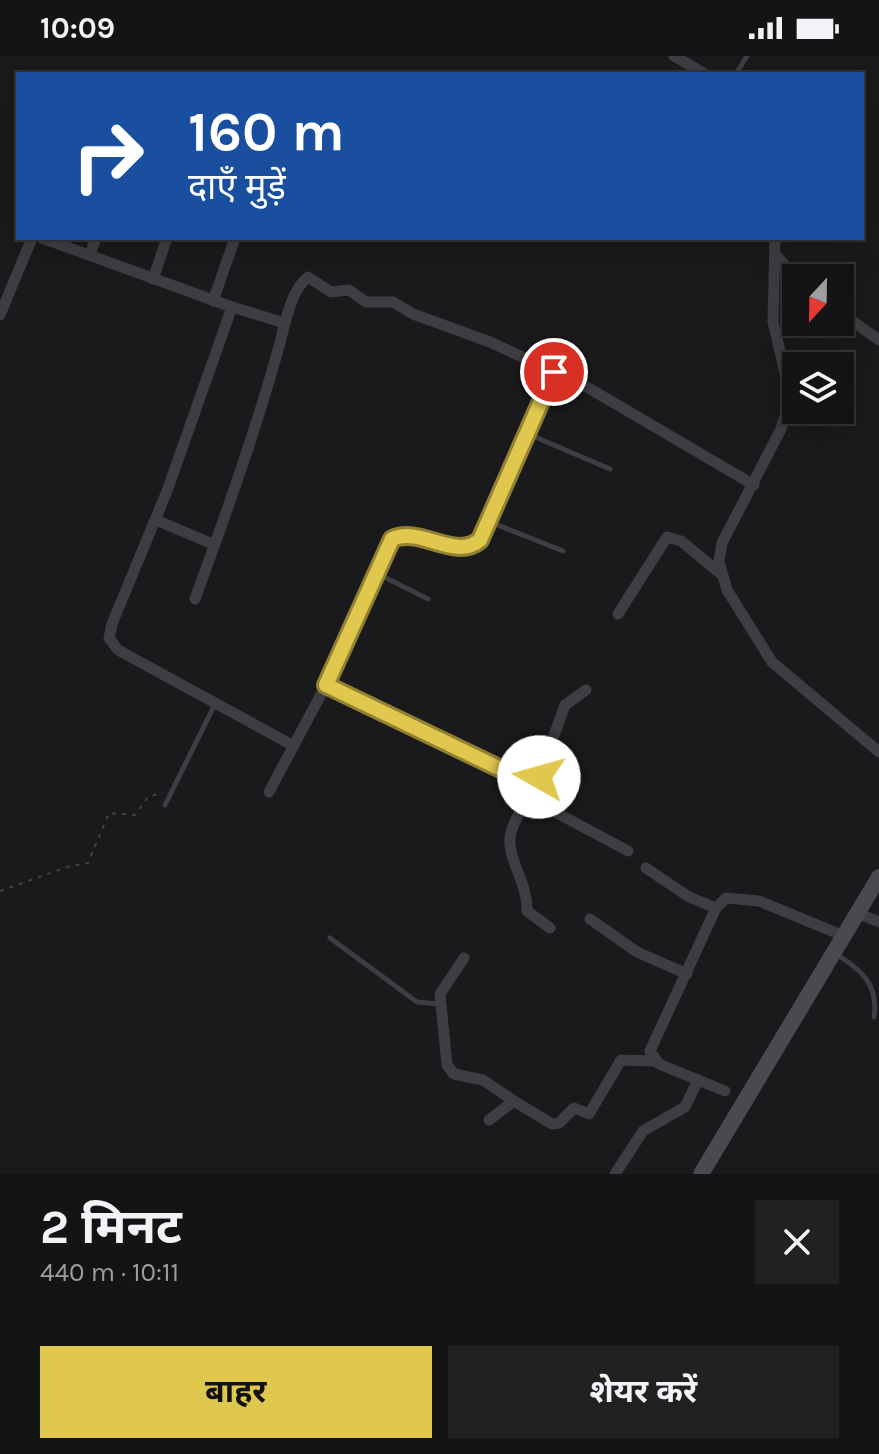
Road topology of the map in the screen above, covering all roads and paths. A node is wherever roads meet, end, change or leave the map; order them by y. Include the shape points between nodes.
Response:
1 (674, 56) edge
2 (702, 72) edge
3 (31, 240) edge
4 (48, 240) edge
5 (95, 240) edge
6 (166, 240) edge
7 (234, 240) edge
8 (775, 240) edge
9 (90, 254) junction
10 (777, 256) junction
11 (784, 264) edge
12 (153, 279) junction
13 (213, 301) junction
14 (232, 307) junction
15 (0, 315) edge
16 (854, 322) edge
17 (285, 323) junction
18 (879, 340) edge
19 (554, 372) junction
20 (527, 434) junction
21 (610, 469) dead end
22 (754, 485) junction
23 (156, 520) junction
24 (489, 522) junction
25 (215, 545) junction
26 (563, 551) dead end
27 (375, 573) junction
28 (721, 574) junction
29 (195, 599) dead end
30 (428, 599) dead end
31 (618, 614) dead end
32 (326, 685) junction
33 (586, 690) dead end
34 (216, 701) junction
35 (294, 746) junction
36 (879, 752) edge
37 (532, 784) junction
38 (172, 791) junction
39 (269, 792) dead end
40 (527, 797) junction
41 (165, 805) dead end
42 (628, 851) dead end
43 (646, 868) dead end
44 (879, 877) edge
45 (0, 891) edge
46 (716, 908) junction
47 (857, 913) junction
48 (590, 919) dead end
49 (879, 922) edge
50 (550, 928) dead end
51 (844, 936) junction
52 (330, 938) dead end
53 (834, 953) junction
54 (464, 958) dead end
55 (687, 974) junction
56 (440, 1004) junction
57 (874, 1017) dead end
58 (655, 1061) junction
59 (698, 1080) junction
60 (725, 1091) dead end
61 (514, 1101) junction
62 (489, 1120) dead end
63 (615, 1174) edge
64 (701, 1174) edge

1 - 2 street
3 - 15 street
4 - 9 street
5 - 9 street
6 - 12 street
7 - 13 street
8 - 10 street
9 - 12 street
10 - 11 street
10 - 22 street via 773,322 791,398
12 - 13 street
13 - 14 street
14 - 17 street
14 - 23 street
16 - 18 street
17 - 19 street via 299,286 308,277 331,292 349,290 370,304 393,302
17 - 25 street via 254,437
19 - 20 street
19 - 22 street via 651,422
20 - 21 lane
20 - 24 street
22 - 28 street via 722,543
23 - 25 street
23 - 34 street via 109,638 118,650
24 - 26 lane
24 - 27 street via 480,540 464,548 400,535 385,547
25 - 29 street
27 - 30 lane
27 - 32 street
28 - 31 street via 681,541 667,537
28 - 36 street via 772,662
32 - 35 street
32 - 37 street
33 - 37 street via 565,705 537,783
34 - 35 street
34 - 38 lane
35 - 39 street
37 - 40 street
38 - 41 lane
38 - 45 path via 148,797 135,815 109,813 88,863
40 - 42 street
40 - 50 street via 510,836 511,847 528,892 527,911
43 - 46 street
44 - 47 street
46 - 51 street via 726,898 759,901
46 - 55 street
47 - 49 street
47 - 51 street
48 - 55 street via 637,952
51 - 53 street
52 - 56 lane via 417,1002
53 - 57 lane via 869,980
53 - 64 street
54 - 56 street via 444,985
55 - 58 street via 652,1044
56 - 61 street via 450,1070 483,1080
58 - 59 street
58 - 61 street via 625,1058 592,1111 574,1108 556,1125
59 - 60 street
59 - 63 street via 681,1112 643,1131
61 - 62 street

